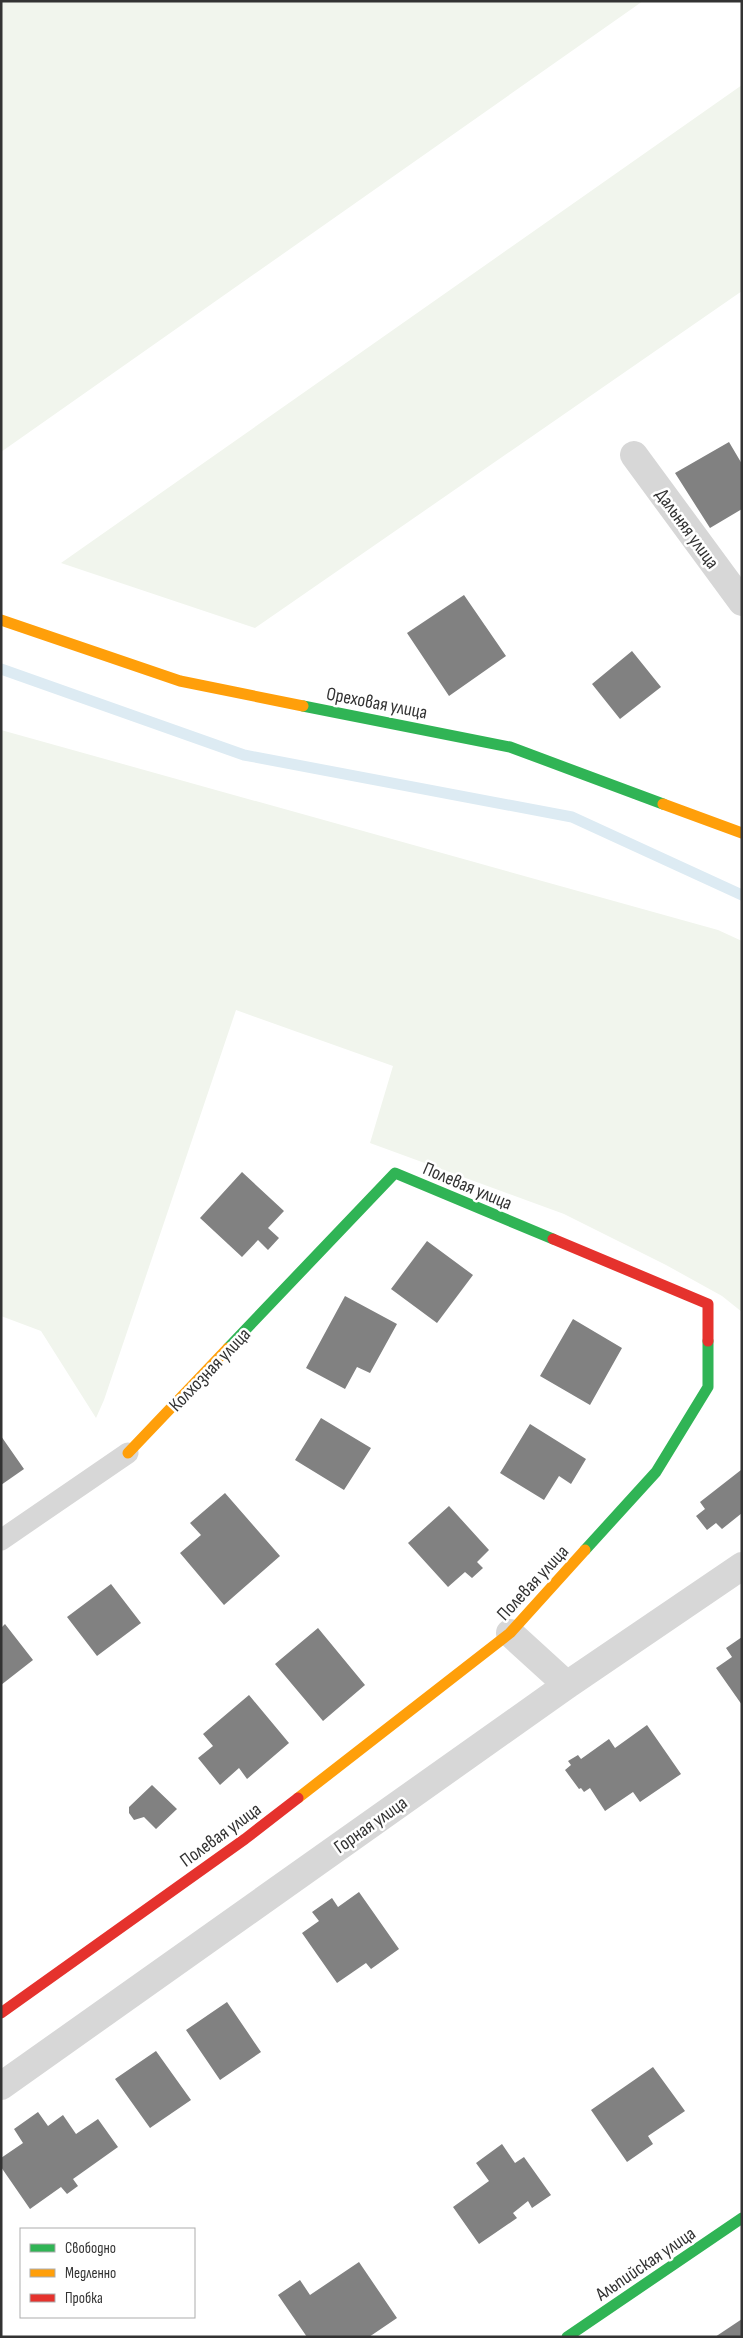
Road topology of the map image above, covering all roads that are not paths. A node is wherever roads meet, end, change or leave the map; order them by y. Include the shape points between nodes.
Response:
1 (634, 455) dead end
2 (742, 602) edge
3 (1, 620) edge
4 (742, 833) edge
5 (395, 1173) joint
6 (128, 1453) joint
7 (1, 1540) edge
8 (742, 1566) edge
9 (510, 1633) junction
10 (567, 1684) junction
11 (1, 2013) edge
12 (1, 2086) edge
13 (742, 2218) edge
14 (567, 2337) edge

1 - 2 street, Дальняя улица
3 - 4 street, Ореховая улица via 180,681 510,747
5 - 6 street, Колхозная улица
5 - 9 street, Полевая улица via 708,1304 708,1387 703,1396 656,1472
6 - 7 lane, Колхозная улица
8 - 10 street, Горная улица
9 - 10 street
9 - 11 street, Полевая улица via 246,1839
10 - 12 street, Горная улица
13 - 14 street, Альпийская улица

